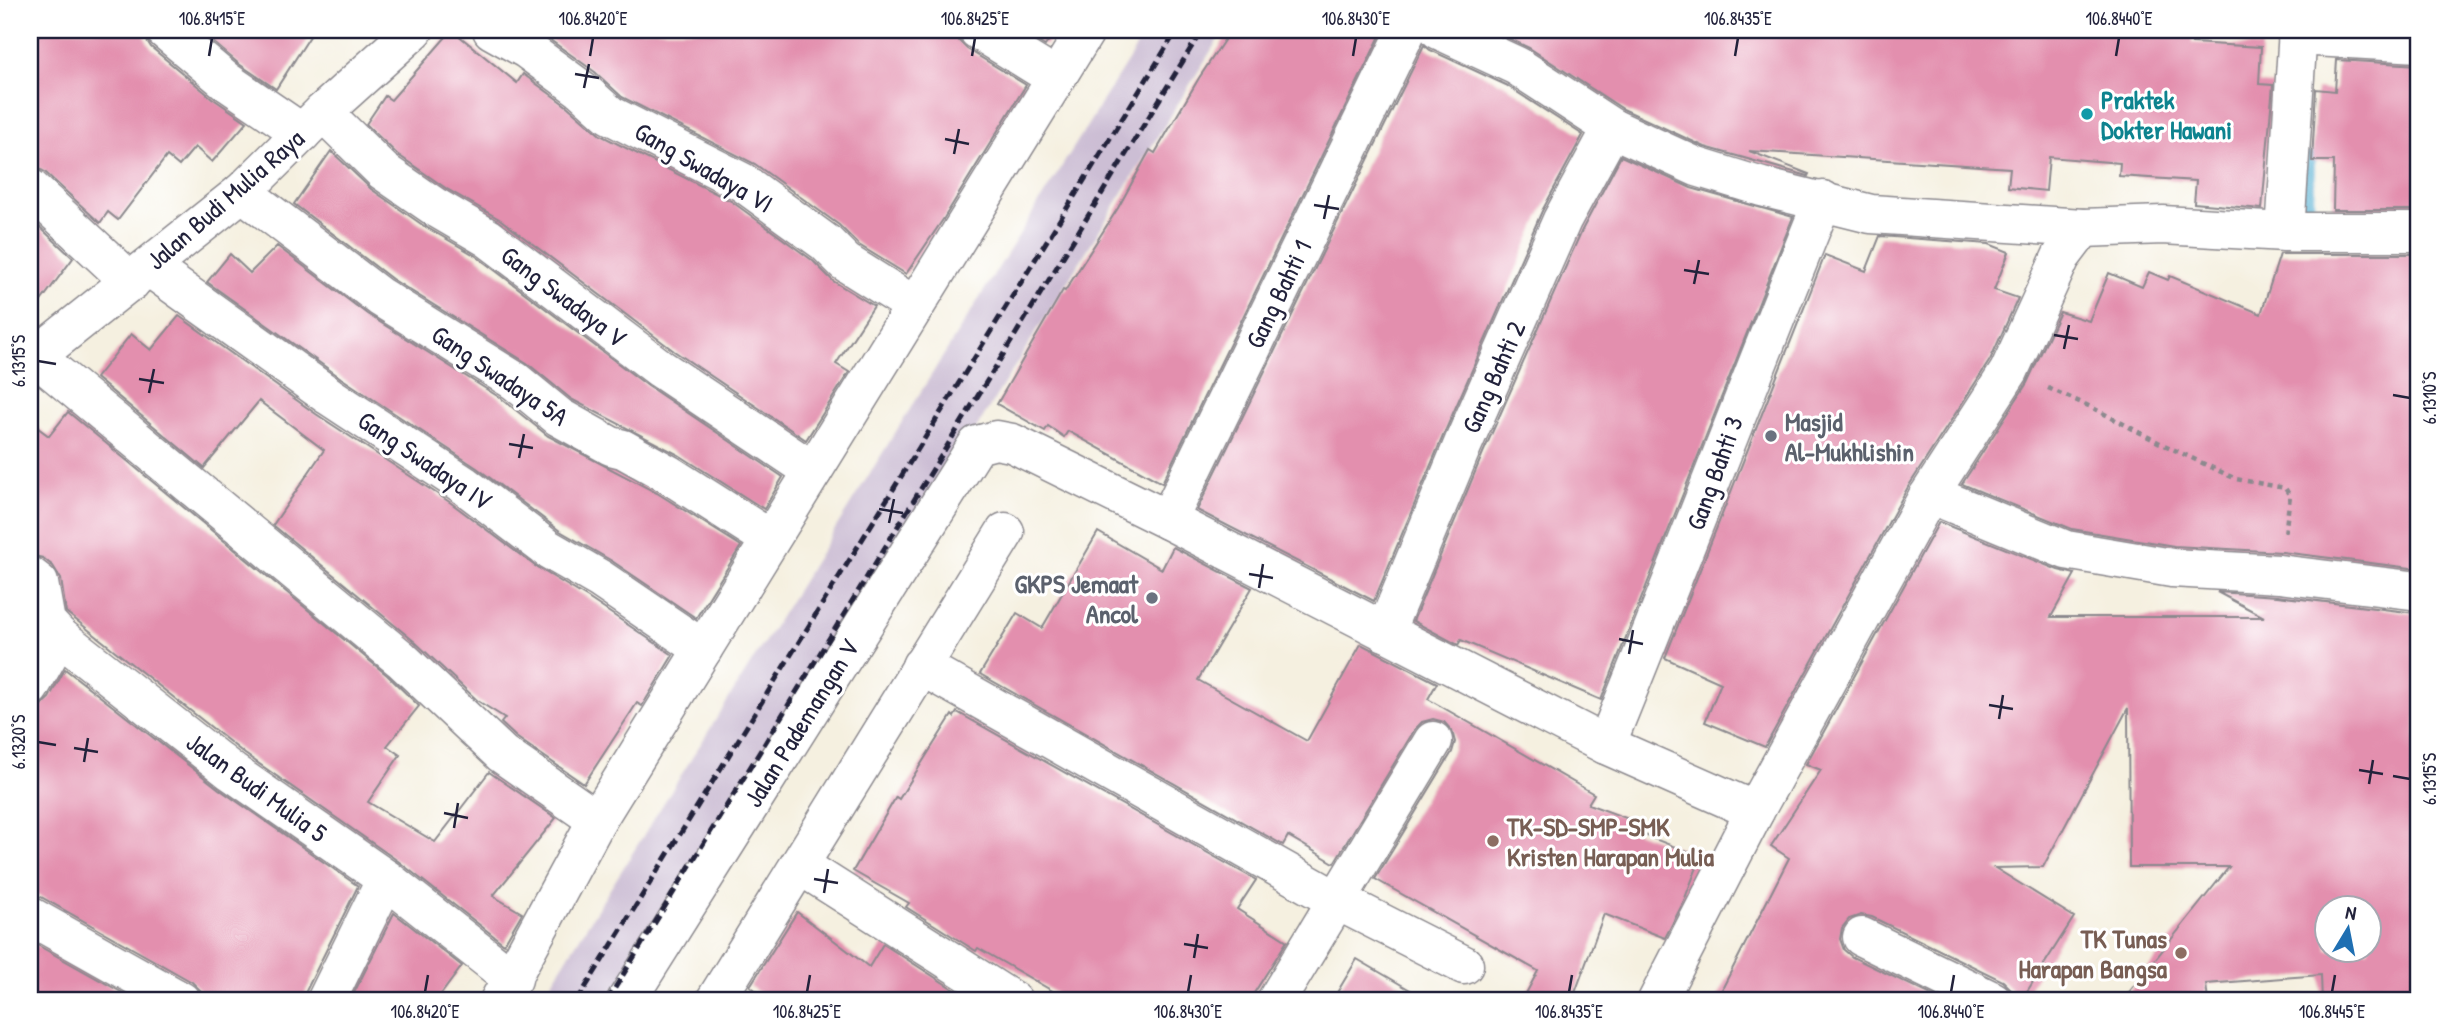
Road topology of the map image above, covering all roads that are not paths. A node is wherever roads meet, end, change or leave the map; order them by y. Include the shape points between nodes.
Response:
1 (165, 30) edge
2 (414, 30) edge
3 (492, 30) edge
4 (978, 30) edge
5 (1086, 30) edge
6 (1407, 30) edge
7 (1439, 30) edge
8 (2307, 35) edge
9 (2419, 43) edge
10 (1056, 78) junction
11 (313, 122) junction
12 (1612, 128) junction
13 (30, 188) edge
14 (242, 192) junction
15 (1823, 201) junction
16 (2304, 232) junction
17 (2419, 232) edge
18 (2074, 240) junction
19 (140, 275) junction
20 (915, 306) junction
21 (32, 357) edge
22 (813, 471) junction
23 (1927, 498) junction
24 (1167, 520) junction
25 (1005, 532) dead end
26 (771, 539) junction
27 (30, 576) edge
28 (2419, 592) edge
29 (1385, 632) junction
30 (59, 636) junction
31 (703, 649) junction
32 (921, 666) junction
33 (30, 687) edge
34 (1433, 741) dead end
35 (1606, 745) junction
36 (1744, 807) junction
37 (597, 820) junction
38 (801, 866) junction
39 (386, 878) junction
40 (1336, 900) junction
41 (30, 916) edge
42 (1862, 937) dead end
43 (1464, 965) dead end
44 (506, 990) edge
45 (181, 1001) edge
46 (326, 1001) edge
47 (626, 1001) edge
48 (715, 1001) edge
49 (1013, 1001) edge
50 (1276, 1001) edge
51 (1657, 1001) edge
52 (1993, 1001) edge

1 - 11 street, Gang Swadaya V via 226,81
2 - 11 street, Jalan Budi Mulia Raya
3 - 20 street, Gang Swadaya VI via 553,68 610,115 742,182 845,262
4 - 10 street
5 - 10 street
6 - 24 street, Gang Bahti 1
7 - 12 street via 1517,66
8 - 9 street
8 - 16 street
10 - 20 street
11 - 14 street, Jalan Budi Mulia Raya
11 - 22 street, Gang Swadaya V via 488,238 661,369
12 - 15 street via 1698,167
12 - 29 street, Gang Bahti 2 via 1557,233
13 - 19 street, Gang Swadaya IV
14 - 19 street, Jalan Budi Mulia Raya
14 - 26 street, Gang Swadaya 5A via 380,297 515,381 559,417 668,474
15 - 18 street via 1871,214
15 - 35 street, Gang Bahti 3
16 - 17 street
16 - 18 street via 2163,225
18 - 23 street via 2008,371
19 - 21 street, Jalan Budi Mulia Raya
19 - 31 street, Gang Swadaya IV via 464,485 548,549
20 - 22 street
21 - 37 street via 401,659 502,754
22 - 26 street
23 - 28 street via 1944,500 2066,550 2172,568 2279,574
23 - 36 street
24 - 29 street
24 - 47 street, Jalan Pademangan V via 1012,443 996,440 977,445
25 - 32 street
26 - 31 street
27 - 30 street, Jalan Budi Mulia 5 via 39,583 46,622
29 - 35 street
30 - 33 street
30 - 39 street, Jalan Budi Mulia 5 via 232,772
31 - 37 street
32 - 38 street
32 - 40 street
34 - 40 street
35 - 36 street
36 - 51 street
37 - 44 street
38 - 48 street
38 - 49 street
39 - 44 street, Jalan Budi Mulia 5
39 - 46 street
40 - 43 street
40 - 50 street
41 - 45 street
42 - 52 street

